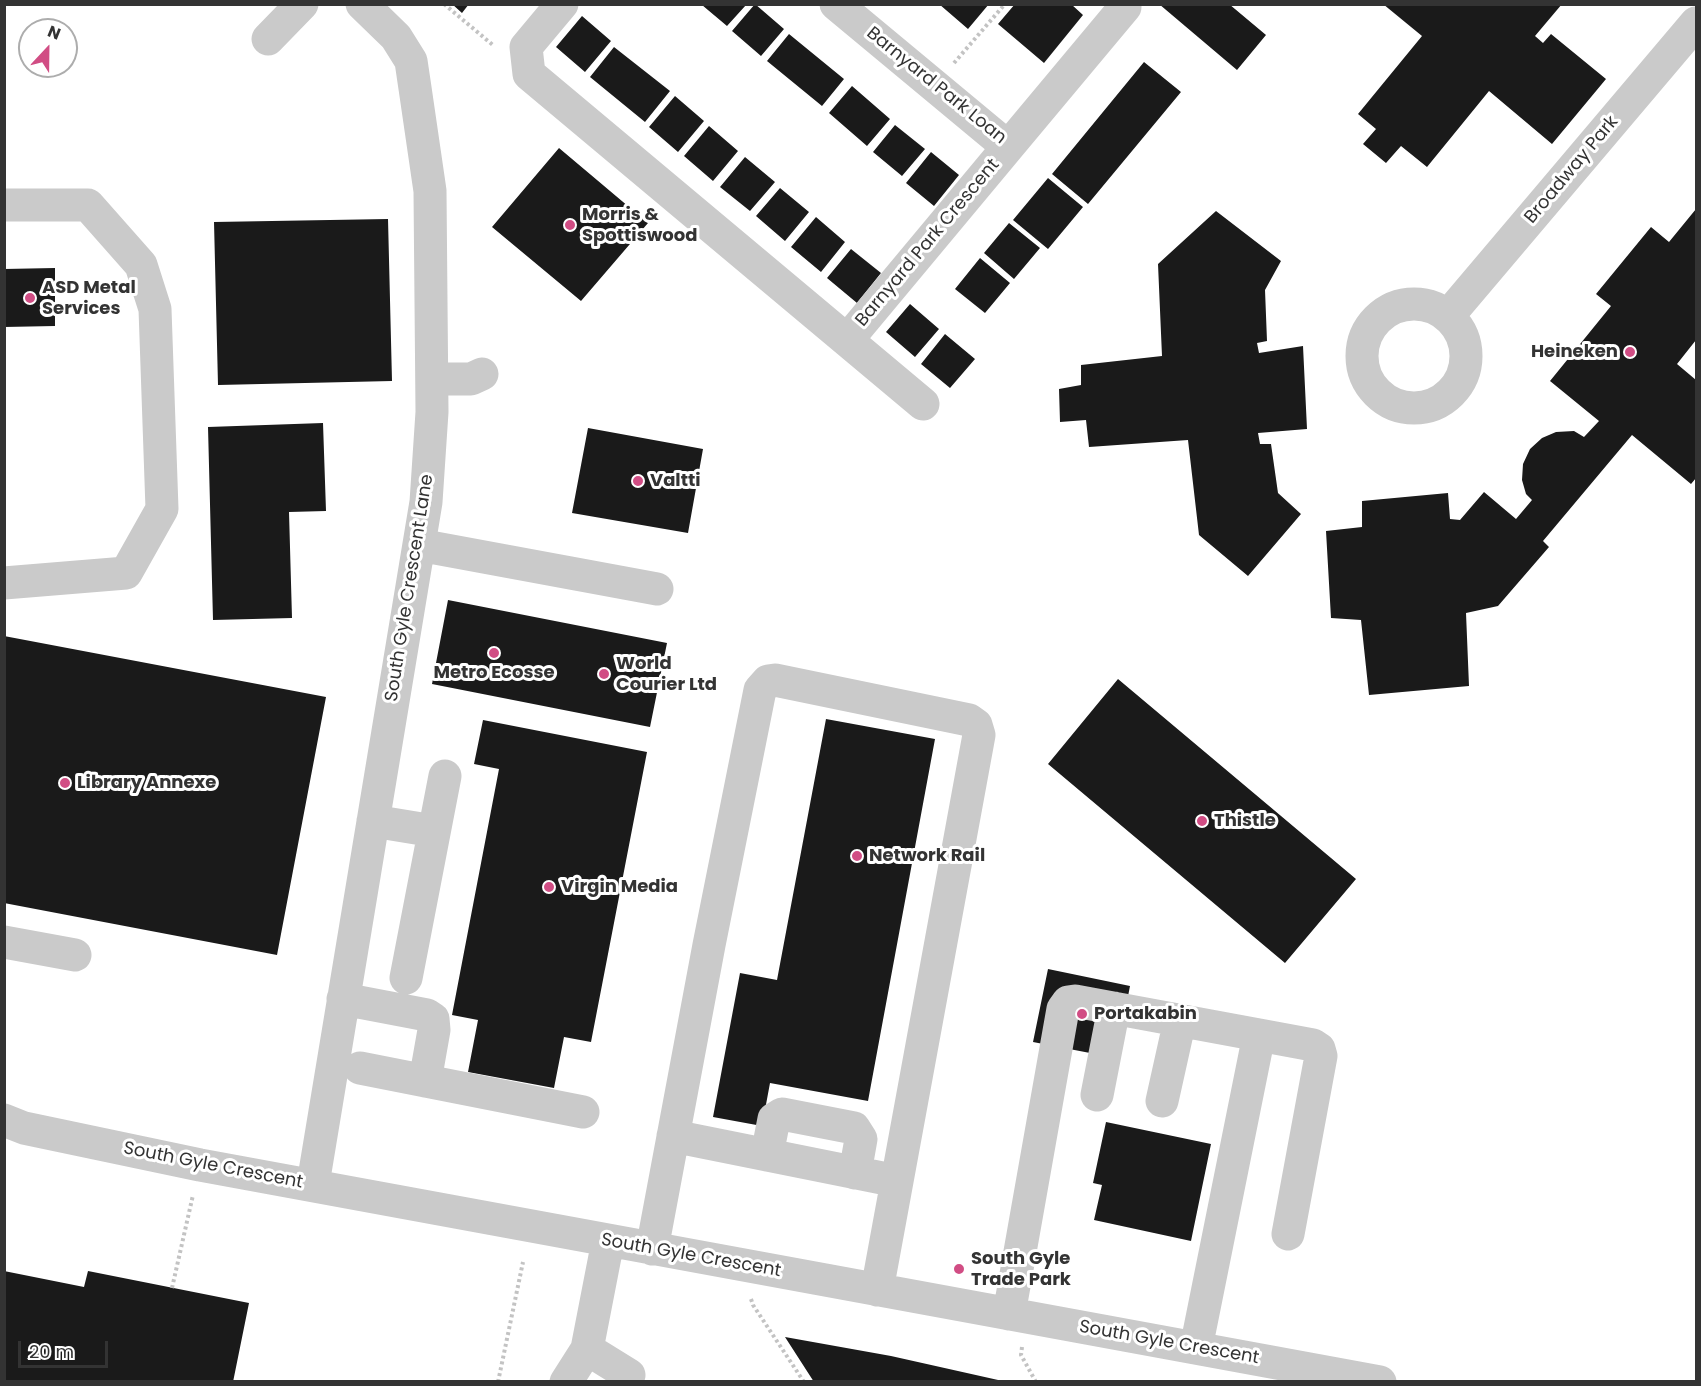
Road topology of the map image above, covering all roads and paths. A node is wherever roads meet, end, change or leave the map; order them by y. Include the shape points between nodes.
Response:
1 (302, 4) edge
2 (362, 4) edge
3 (444, 4) edge
4 (562, 4) edge
5 (836, 4) edge
6 (1005, 4) edge
7 (1123, 6) edge
8 (1696, 23) edge
9 (268, 39) dead end
10 (527, 59) junction
11 (934, 86) junction
12 (1008, 147) junction
13 (4, 205) edge
14 (1448, 316) dead end
15 (848, 339) junction
16 (482, 374) dead end
17 (432, 379) junction
18 (923, 404) dead end
19 (419, 545) junction
20 (4, 584) edge
21 (657, 589) dead end
22 (445, 776) dead end
23 (373, 821) junction
24 (434, 831) junction
25 (4, 942) edge
26 (75, 955) dead end
27 (406, 978) dead end
28 (343, 999) junction
29 (1114, 1008) junction
30 (1180, 1020) junction
31 (1259, 1035) junction
32 (360, 1068) dead end
33 (425, 1081) junction
34 (1097, 1095) dead end
35 (1162, 1101) dead end
36 (583, 1112) dead end
37 (4, 1120) edge
38 (673, 1136) junction
39 (766, 1155) junction
40 (200, 1165) junction
41 (855, 1173) junction
42 (897, 1181) junction
43 (313, 1184) junction
44 (1287, 1234) dead end
45 (608, 1241) junction
46 (652, 1249) junction
47 (523, 1262) dead end
48 (743, 1266) junction
49 (172, 1288) dead end
50 (877, 1290) junction
51 (1009, 1314) junction
52 (1196, 1348) junction
53 (586, 1349) junction
54 (629, 1374) dead end
55 (1301, 1374) edge
56 (498, 1382) edge
57 (566, 1382) edge
58 (804, 1382) edge
59 (1380, 1382) edge

1 - 9 street
2 - 17 street, South Gyle Crescent Lane via 396,37 411,61 430,191
3 - 10 path via 505,55
4 - 10 street via 526,47
5 - 11 street, Barnyard Park Loan
6 - 11 path
7 - 12 street, Barnyard Park Loan
8 - 14 street, Broadway Park
10 - 15 street, Barnyard Park Crescent via 529,74
11 - 12 street, Barnyard Park Loan
12 - 15 street, Barnyard Park Crescent
13 - 20 street via 88,205 141,265 155,309 162,509 126,573
15 - 18 street, Barnyard Park Crescent
16 - 17 street via 471,379
17 - 19 street, South Gyle Crescent Lane via 426,502
19 - 21 street
19 - 23 street, South Gyle Crescent Lane
22 - 24 street
23 - 24 street
23 - 28 street, South Gyle Crescent Lane
24 - 27 street
25 - 26 street
28 - 33 street via 433,1019
28 - 43 street, South Gyle Crescent Lane
29 - 30 street
29 - 34 street
29 - 51 street via 1075,1001 1068,1002 1063,1010
30 - 31 street
30 - 35 street
31 - 44 street via 1313,1045 1321,1056
31 - 52 street
32 - 33 street
33 - 36 street
37 - 40 street, South Gyle Crescent via 24,1128
38 - 39 street
38 - 42 street via 760,690 768,681 775,680 969,720 976,725 979,735
38 - 46 street
39 - 41 street
39 - 41 street via 774,1119 782,1113 854,1128 861,1139
40 - 43 street, South Gyle Crescent
40 - 49 path
41 - 42 street
42 - 50 street
43 - 45 street, South Gyle Crescent
45 - 46 street, South Gyle Crescent
45 - 53 street
46 - 48 street, South Gyle Crescent
47 - 56 path
48 - 50 street, South Gyle Crescent
48 - 58 path via 753,1305
50 - 51 street, South Gyle Crescent
51 - 52 street, South Gyle Crescent
52 - 55 street, South Gyle Crescent
53 - 54 street
53 - 57 street
55 - 59 street, South Gyle Crescent

